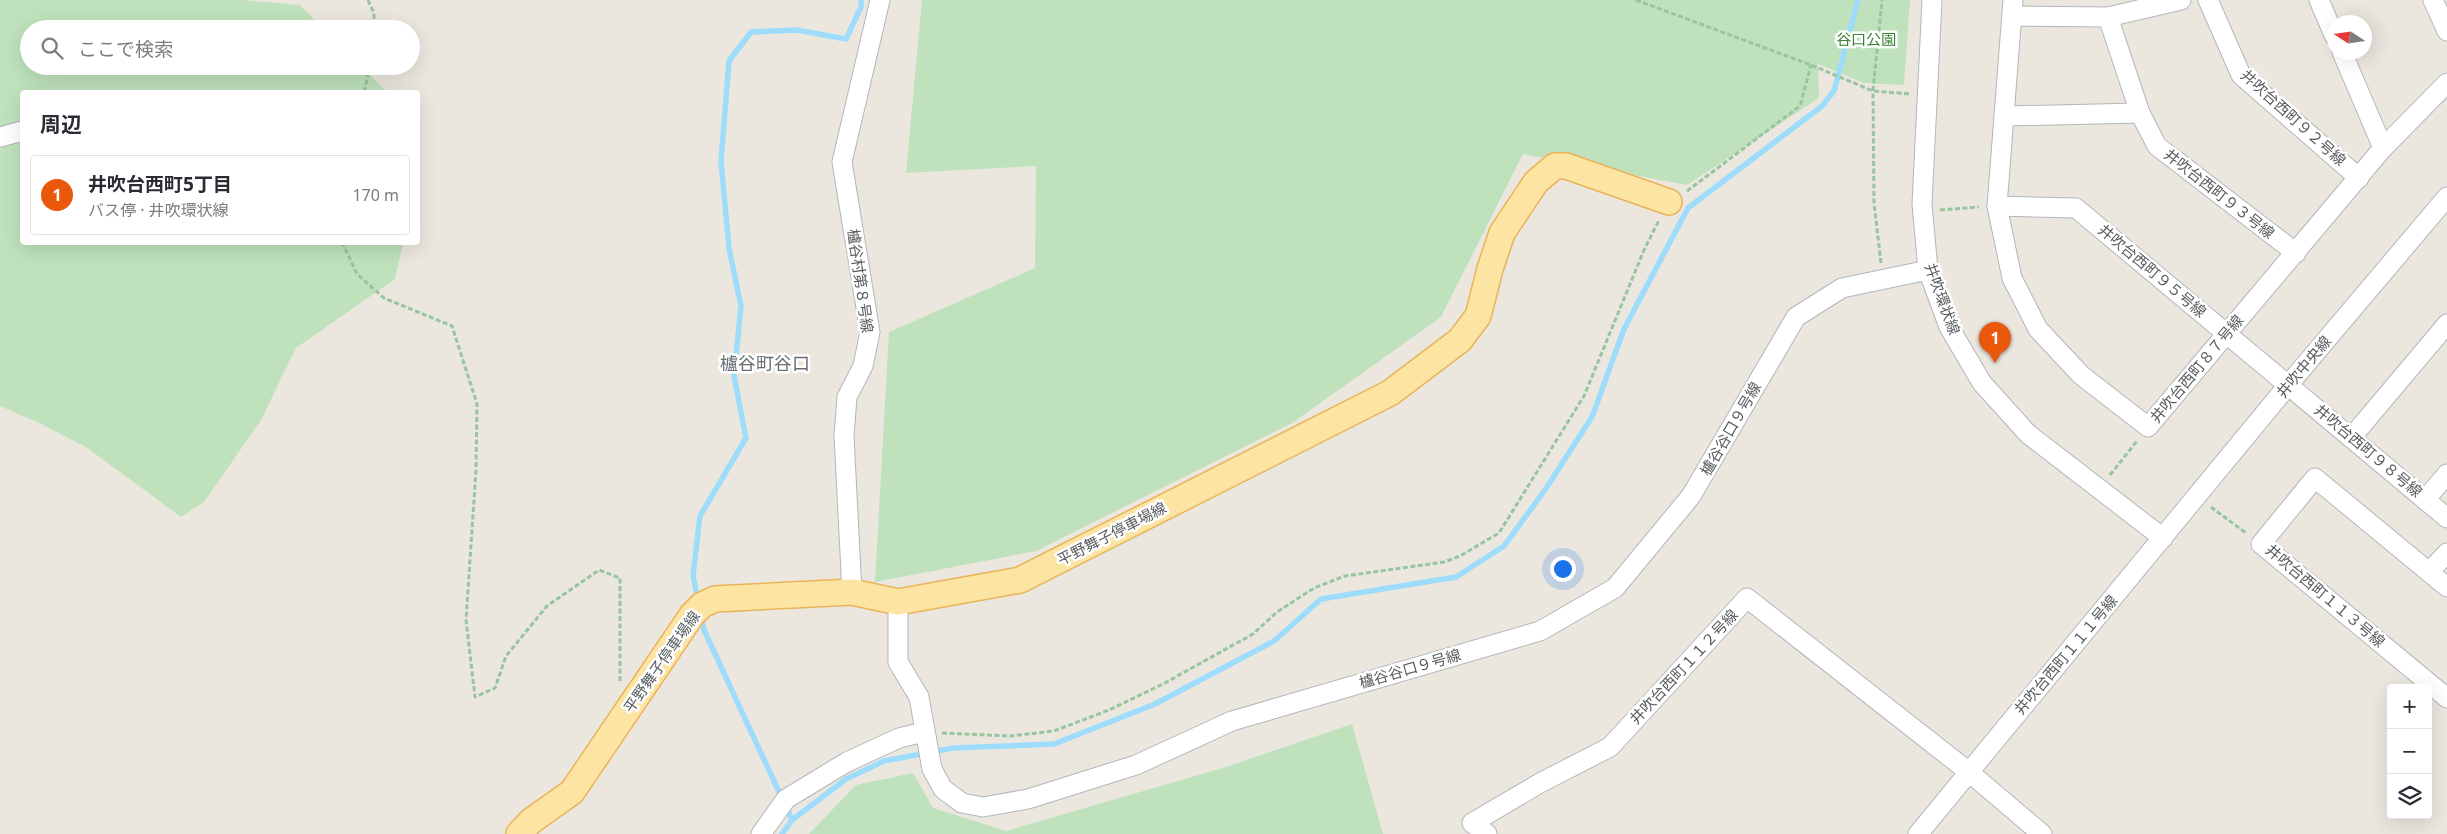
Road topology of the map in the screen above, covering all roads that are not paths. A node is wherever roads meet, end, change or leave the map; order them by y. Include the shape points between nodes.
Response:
1 (880, 0) edge
2 (1932, 0) edge
3 (2181, 0) edge
4 (2208, 0) edge
5 (2319, 0) edge
6 (2433, 0) edge
7 (2013, 8) edge
8 (2108, 17) junction
9 (2327, 19) edge
10 (2447, 31) edge
11 (2345, 60) edge
12 (2447, 83) edge
13 (2140, 113) junction
14 (2004, 116) junction
15 (20, 132) edge
16 (0, 138) edge
17 (2383, 148) junction
18 (2359, 178) junction
19 (2447, 197) edge
20 (1669, 202) road end
21 (1997, 206) junction
22 (2296, 253) junction
23 (1928, 270) junction
24 (2447, 324) edge
25 (2227, 334) junction
26 (2289, 384) junction
27 (2352, 438) junction
28 (2447, 474) edge
29 (2425, 500) junction
30 (2447, 518) edge
31 (2162, 538) junction
32 (2447, 553) edge
33 (2430, 572) junction
34 (2447, 587) edge
35 (852, 592) junction
36 (898, 602) junction
37 (2447, 698) edge
38 (926, 739) junction
39 (1969, 772) junction
40 (519, 834) edge
41 (761, 834) edge
42 (1486, 834) edge
43 (1918, 834) edge
44 (2042, 834) edge

1 - 35 street, 櫨谷村第８号線 via 842,162 870,332 863,366 847,397 844,436
2 - 23 street, 井吹環状線 via 1922,211
3 - 8 street
4 - 18 street, 井吹台西町９２号線 via 2241,75
5 - 9 street
6 - 10 street
7 - 8 street
7 - 14 street, 井吹台西町８７号線
8 - 13 street, 井吹台西町９３号線
11 - 17 street
12 - 17 street, 井吹台西町８７号線
13 - 14 street
13 - 22 street, 井吹台西町９３号線 via 2157,146
14 - 21 street, 井吹台西町８７号線
15 - 16 street
17 - 18 street, 井吹台西町８７号線
18 - 22 street, 井吹台西町８７号線
19 - 26 street, 井吹中央線
20 - 36 main road, 平野舞子停車場線 via 1574,168 1555,166 1536,182 1502,233 1478,316 1460,340 1390,393 1020,580
21 - 25 street, 井吹台西町９５号線 via 2076,208
21 - 25 street, 井吹台西町８７号線 via 2012,278 2038,329 2081,375 2148,427
22 - 25 street, 井吹台西町８７号線
23 - 31 street, 井吹環状線 via 1948,327 1982,383 2028,434
23 - 38 street, 櫨谷谷口９号線 via 1842,288 1796,317 1691,496 1615,588 1540,631 1232,721 1136,765 1028,799 983,807 962,802 943,789 932,765
24 - 27 street
25 - 26 street, 井吹台西町９５号線
26 - 27 street, 井吹台西町９８号線
26 - 31 street, 井吹中央線
27 - 29 street, 井吹台西町９８号線
28 - 29 street
29 - 30 street, 井吹台西町９８号線
31 - 39 street, 井吹台西町１１１号線
32 - 33 street
33 - 34 street, 井吹台西町１１３号線
33 - 37 street, 井吹台西町１１３号線 via 2315,478 2261,544
35 - 36 main road, 平野舞子停車場線
35 - 40 main road, 平野舞子停車場線 via 714,599 697,610 572,792 531,821
36 - 38 street, 櫨谷谷口９号線 via 898,662 919,697
38 - 41 street via 899,738 847,762 786,799
39 - 42 street, 井吹台西町１１２号線 via 1748,598 1610,747 1472,823
39 - 43 street, 井吹台西町１１１号線
39 - 44 street

